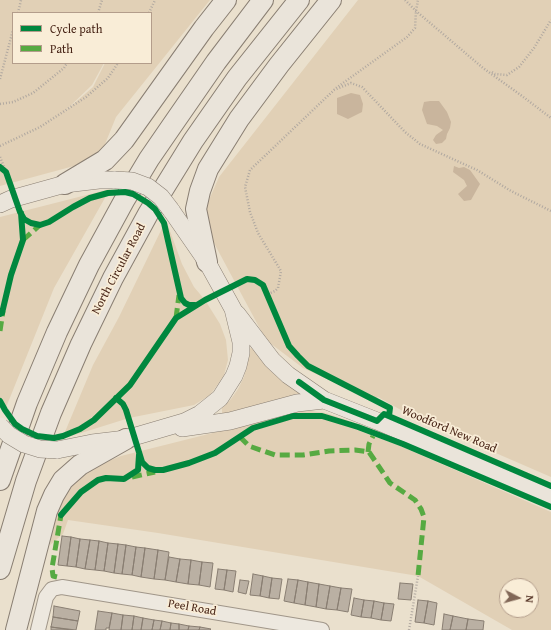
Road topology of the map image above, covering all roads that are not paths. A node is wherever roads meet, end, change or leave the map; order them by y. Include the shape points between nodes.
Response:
1 (226, 0) edge
2 (263, 0) edge
3 (299, 0) edge
4 (331, 0) edge
5 (65, 184) junction
6 (4, 201) edge
7 (206, 262) junction
8 (234, 309) junction
9 (324, 400) junction
10 (0, 426) edge
11 (157, 431) junction
12 (132, 443) junction
13 (0, 480) edge
14 (551, 496) edge
15 (0, 569) edge
16 (16, 630) edge
17 (38, 630) edge
18 (322, 630) edge

1 - 5 highway via 124,140 105,160
2 - 13 highway via 170,127 125,199 89,265 57,332
3 - 15 highway, North Circular Road via 193,141 148,214 113,278 51,413 26,481
4 - 7 highway via 239,119 208,169 196,209
5 - 6 main road
5 - 7 main road, bridge via 115,180 132,181 148,187 161,197
7 - 8 main road
8 - 9 main road, Woodford New Road via 272,360 288,375
8 - 11 main road via 241,353 227,389 200,414
9 - 11 main road, Woodford New Road via 297,403 230,421
9 - 14 main road, Woodford New Road via 377,420
10 - 12 main road, bridge via 24,444 40,449 58,450 92,443
11 - 12 main road
12 - 16 highway via 80,464 63,480 48,510
17 - 18 street, Peel Road via 46,597 52,589 62,587

